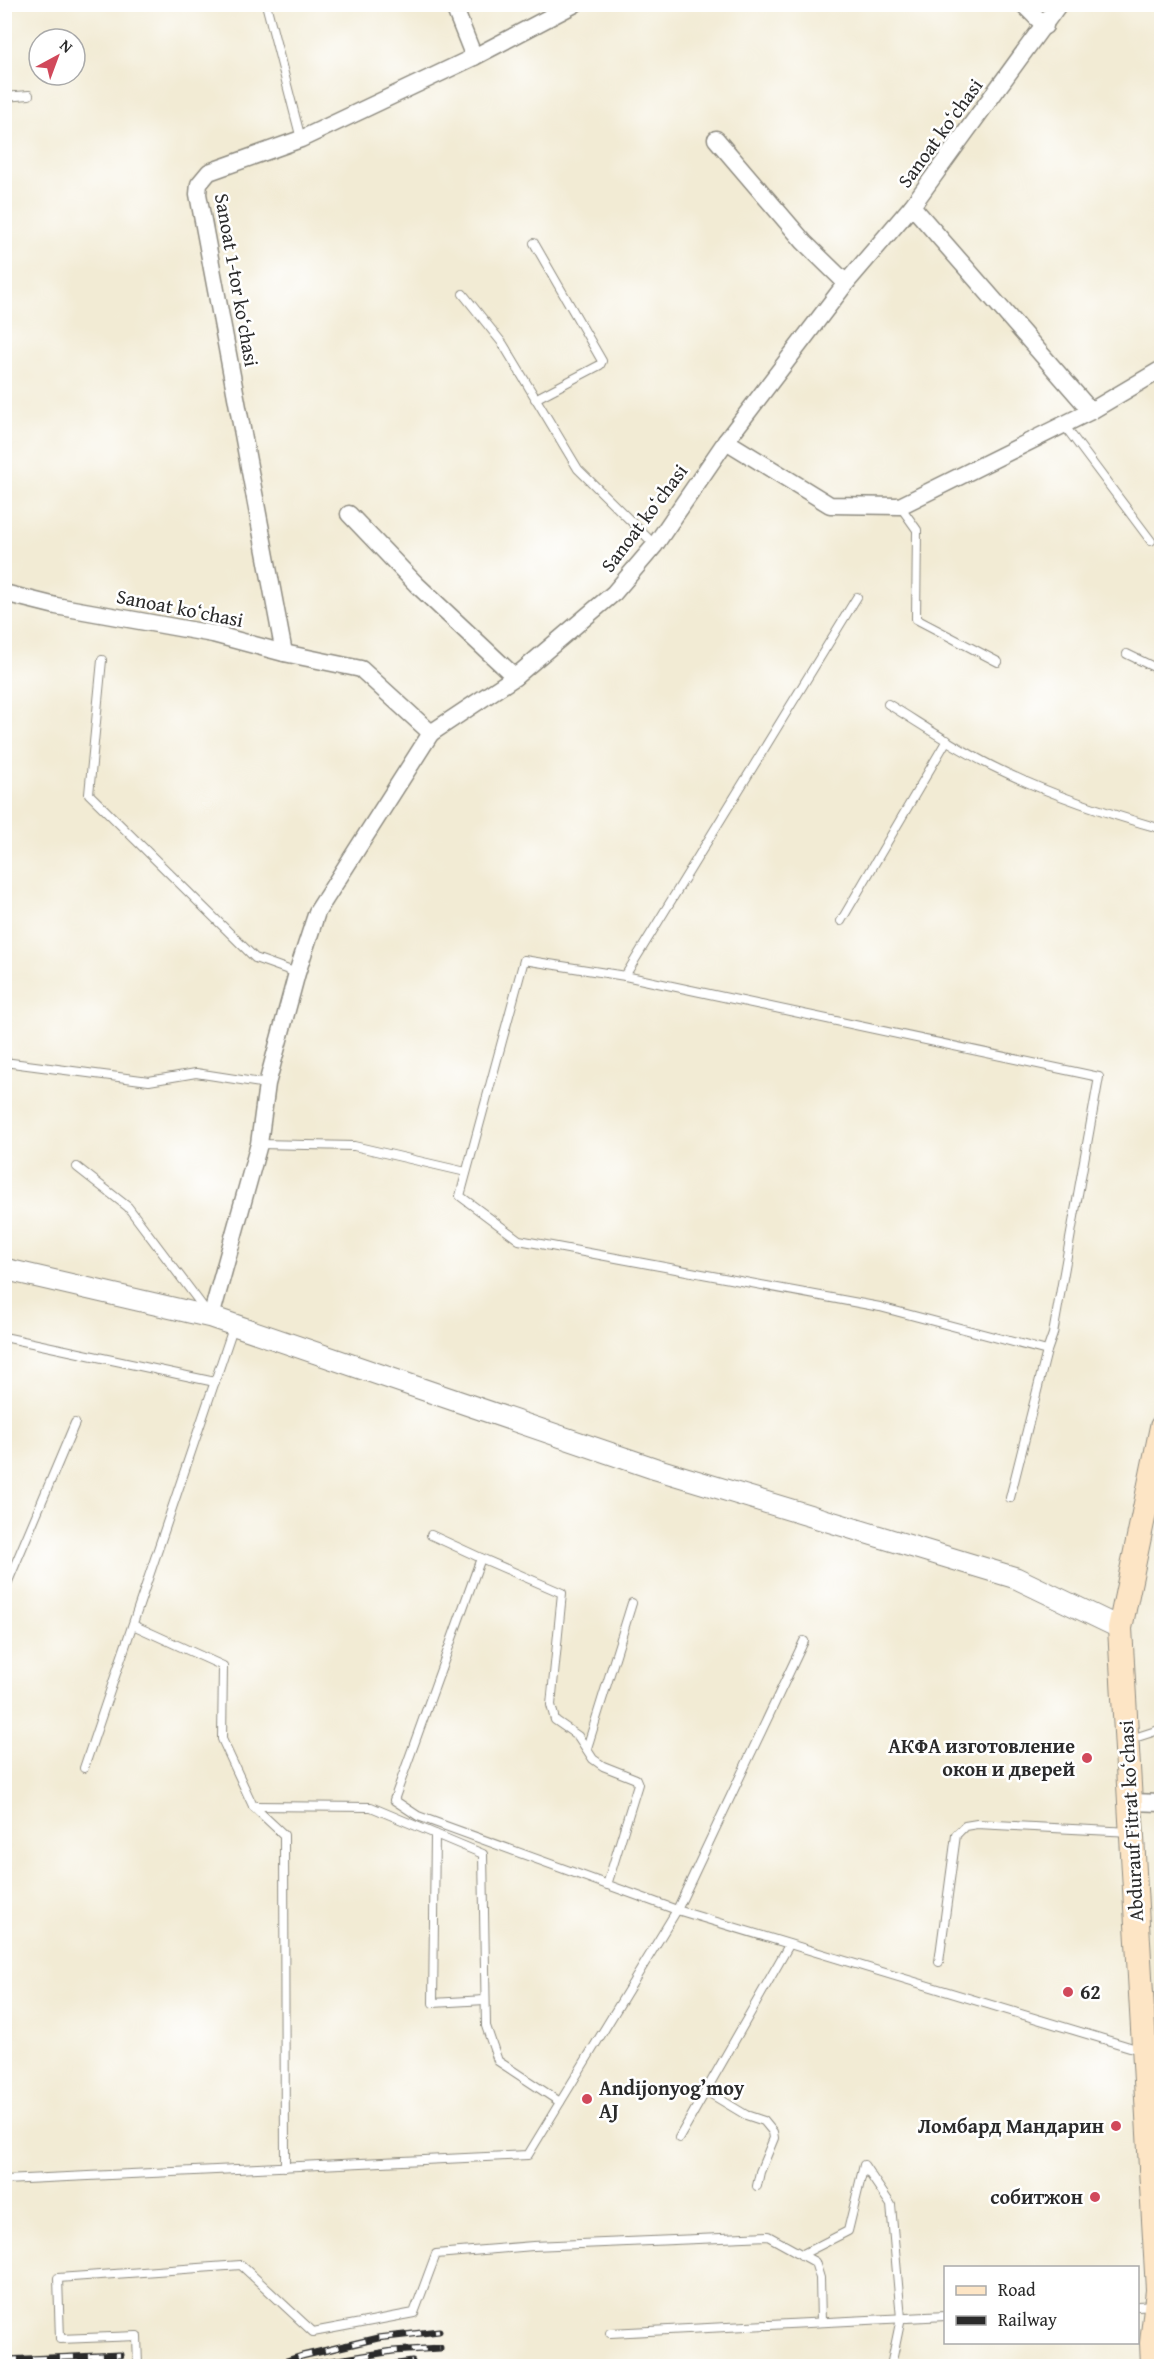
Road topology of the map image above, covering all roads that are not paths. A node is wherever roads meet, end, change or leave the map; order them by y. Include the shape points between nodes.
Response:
1 (266, 4) edge
2 (453, 4) edge
3 (575, 4) edge
4 (1023, 4) edge
5 (1059, 4) edge
6 (1045, 26) junction
7 (474, 57) junction
8 (29, 95) dead end
9 (4, 97) edge
10 (301, 139) junction
11 (716, 139) dead end
12 (912, 207) junction
13 (534, 243) dead end
14 (846, 284) junction
15 (463, 294) dead end
16 (1161, 369) edge
17 (535, 399) junction
18 (1091, 411) junction
19 (1064, 425) junction
20 (726, 441) junction
21 (900, 506) junction
22 (349, 514) dead end
23 (1151, 541) dead end
24 (655, 545) junction
25 (4, 593) edge
26 (857, 597) dead end
27 (284, 652) junction
28 (1126, 654) dead end
29 (102, 660) dead end
30 (998, 662) dead end
31 (1161, 671) edge
32 (514, 677) junction
33 (888, 704) dead end
34 (431, 733) junction
35 (947, 740) junction
36 (1161, 829) edge
37 (841, 921) dead end
38 (297, 973) junction
39 (625, 976) junction
40 (4, 1062) edge
41 (267, 1084) junction
42 (259, 1144) junction
43 (76, 1167) dead end
44 (466, 1172) junction
45 (4, 1269) edge
46 (211, 1317) junction
47 (234, 1325) junction
48 (4, 1337) edge
49 (1047, 1351) junction
50 (215, 1382) junction
51 (75, 1423) dead end
52 (1160, 1439) edge
53 (1010, 1498) dead end
54 (432, 1535) dead end
55 (481, 1558) junction
56 (4, 1591) edge
57 (632, 1603) dead end
58 (133, 1625) junction
59 (1120, 1628) junction
60 (804, 1641) dead end
61 (1161, 1729) edge
62 (1128, 1740) junction
63 (587, 1748) junction
64 (84, 1768) dead end
65 (1130, 1802) junction
66 (1161, 1803) edge
67 (253, 1806) junction
68 (1131, 1832) junction
69 (435, 1834) junction
70 (607, 1885) junction
71 (677, 1910) junction
72 (789, 1945) junction
73 (939, 1962) dead end
74 (485, 2000) junction
75 (1143, 2052) junction
76 (706, 2091) junction
77 (560, 2102) junction
78 (679, 2138) dead end
79 (285, 2167) junction
80 (4, 2181) edge
81 (757, 2186) dead end
82 (801, 2255) junction
83 (1153, 2301) edge
84 (944, 2316) edge
85 (901, 2318) junction
86 (821, 2322) junction
87 (610, 2333) dead end
88 (138, 2367) edge
89 (891, 2367) edge
90 (1153, 2367) edge

1 - 10 lane
2 - 7 street
3 - 7 street, Sanoat 1-tor ko‘chasi
4 - 6 street
5 - 6 street, Sanoat koʻchasi
6 - 12 street, Sanoat koʻchasi
7 - 10 street, Sanoat 1-tor ko‘chasi
8 - 9 lane
10 - 27 street, Sanoat 1-tor ko‘chasi via 209,172 199,184 198,194
11 - 14 street via 804,242
12 - 14 street, Sanoat koʻchasi
12 - 18 street
13 - 17 lane via 602,361
14 - 20 street, Sanoat koʻchasi
15 - 17 lane via 502,344
16 - 18 street
17 - 24 lane via 578,469
18 - 19 street
19 - 21 street
19 - 23 lane
20 - 21 street via 830,505
20 - 24 street, Sanoat koʻchasi
21 - 30 lane via 917,530 916,619
22 - 32 street
24 - 32 street, Sanoat koʻchasi via 614,593
25 - 27 street, Sanoat koʻchasi
26 - 39 lane
27 - 34 street, Sanoat koʻchasi via 362,669
28 - 31 lane
29 - 38 lane via 89,794 255,958
32 - 34 street, Sanoat koʻchasi
33 - 35 lane
34 - 38 street via 317,912
35 - 36 lane via 997,769 1056,795
35 - 37 lane
38 - 41 street
39 - 44 lane via 524,960
39 - 49 lane via 1099,1077
40 - 41 lane via 149,1081 196,1073
41 - 42 street
42 - 44 lane via 354,1146
42 - 46 street
43 - 46 lane via 128,1207
44 - 49 lane via 460,1196 519,1240 880,1307
45 - 46 street
46 - 47 street
47 - 50 lane
47 - 59 street via 656,1469 1016,1578
48 - 50 lane
49 - 53 lane
50 - 58 lane
51 - 56 lane
52 - 59 main road, Abdurauf Fitrat koʻchasi
54 - 55 lane
55 - 63 lane via 562,1593 552,1705 555,1720 578,1736
55 - 70 lane via 394,1800 418,1816
57 - 63 lane
58 - 64 lane
58 - 67 lane via 223,1666 222,1739
59 - 62 main road, Abdurauf Fitrat koʻchasi
60 - 71 lane
61 - 62 lane
62 - 65 main road, Abdurauf Fitrat koʻchasi
63 - 70 lane via 593,1759 629,1775 638,1784
65 - 66 street
65 - 68 main road, Abdurauf Fitrat koʻchasi
67 - 69 lane via 371,1807
67 - 79 lane via 284,1835
68 - 73 lane via 965,1826 956,1835
68 - 75 main road, Abdurauf Fitrat koʻchasi
69 - 74 lane via 483,1854
69 - 74 lane via 433,2003
70 - 71 lane
71 - 72 lane
71 - 77 lane
72 - 75 lane
72 - 76 lane
74 - 77 lane via 486,2025 498,2061
75 - 83 main road, Abdurauf Fitrat koʻchasi
76 - 78 lane
76 - 81 lane via 771,2127 774,2138
77 - 79 lane via 528,2155
79 - 80 lane
82 - 85 lane via 848,2231 864,2165 891,2205
82 - 86 lane via 815,2262 820,2278
82 - 88 lane via 768,2236 436,2254 414,2313 313,2332 241,2265 58,2278 60,2339 137,2336
83 - 90 main road, Abdurauf Fitrat koʻchasi
84 - 85 lane
85 - 86 lane
85 - 89 lane
86 - 87 lane

